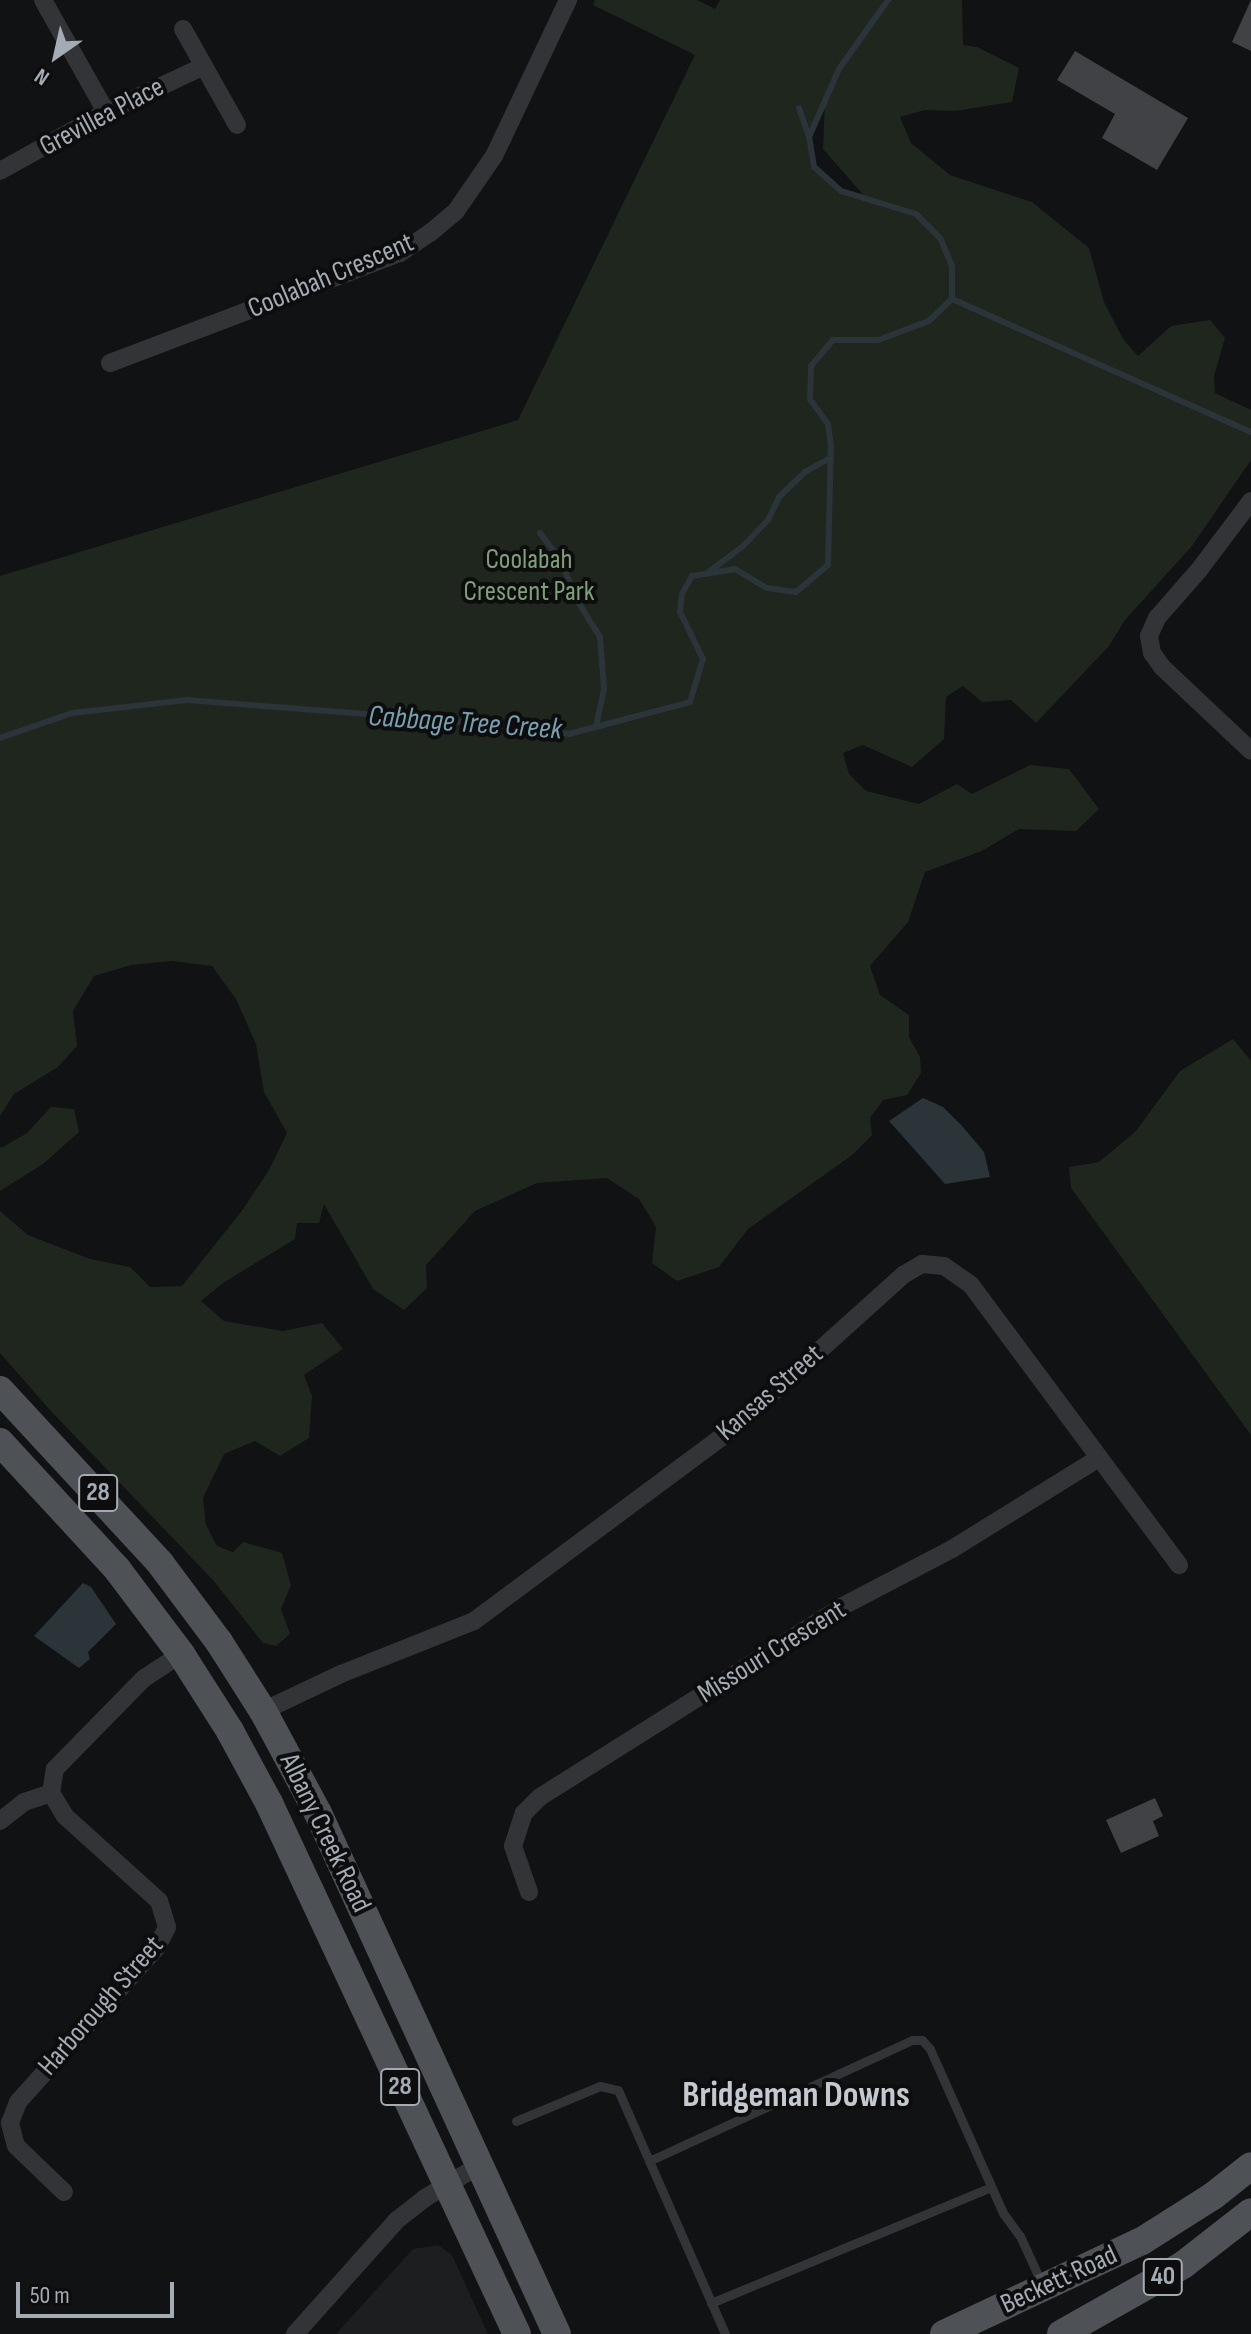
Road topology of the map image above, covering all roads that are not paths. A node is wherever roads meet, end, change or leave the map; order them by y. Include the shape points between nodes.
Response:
1 (43, 0) edge
2 (565, 1) edge
3 (183, 29) dead end
4 (204, 66) junction
5 (106, 112) junction
6 (237, 125) dead end
7 (0, 171) edge
8 (110, 363) dead end
9 (1251, 501) edge
10 (1251, 751) edge
11 (0, 1390) edge
12 (0, 1442) edge
13 (1099, 1458) junction
14 (1179, 1565) dead end
15 (181, 1654) junction
16 (263, 1711) junction
17 (51, 1793) junction
18 (0, 1821) edge
19 (529, 1892) dead end
20 (516, 2121) dead end
21 (649, 2161) junction
22 (480, 2165) junction
23 (1251, 2166) edge
24 (445, 2184) junction
25 (991, 2187) junction
26 (64, 2192) dead end
27 (1251, 2212) edge
28 (1044, 2287) junction
29 (711, 2303) junction
30 (295, 2334) edge
31 (517, 2334) edge
32 (557, 2334) edge
33 (725, 2334) edge
34 (944, 2334) edge
35 (1061, 2334) edge

1 - 5 street
2 - 8 street, Coolabah Crescent via 494,156 456,211 430,233 400,253
3 - 4 street
4 - 5 street, Grevillea Place
4 - 6 street
5 - 7 street, Grevillea Place
9 - 10 street via 1157,618 1149,636 1162,667
11 - 16 main road, Albany Creek Road / 28 via 160,1563
12 - 15 main road, Albany Creek Road / 28 via 87,1532
13 - 14 street, Kansas Street
13 - 16 street, Kansas Street via 971,1285 944,1266 922,1264 903,1275 730,1431 474,1621
13 - 19 street, Missouri Crescent via 952,1549 843,1606 540,1797 524,1813 513,1846
15 - 17 street via 143,1679 77,1745 55,1769
15 - 24 main road, Albany Creek Road / 28 via 269,1803
16 - 22 main road, Albany Creek Road / 28 via 318,1813
17 - 18 street via 24,1802
17 - 26 street, Harborough Street via 65,1816 159,1901 167,1927 157,1947 18,2102 10,2123 16,2146
20 - 21 lane via 608,2085 618,2090
21 - 25 lane via 917,2039 930,2049
21 - 29 lane
22 - 24 street
22 - 32 main road, Albany Creek Road / 28
23 - 28 main road, Beckett Road / 40 via 1142,2241
24 - 30 street via 397,2220
24 - 31 main road, Albany Creek Road / 28
25 - 28 lane
25 - 29 lane
27 - 35 main road, Beckett Road / 40 via 1183,2265
28 - 34 main road, Beckett Road / 40
29 - 33 lane

